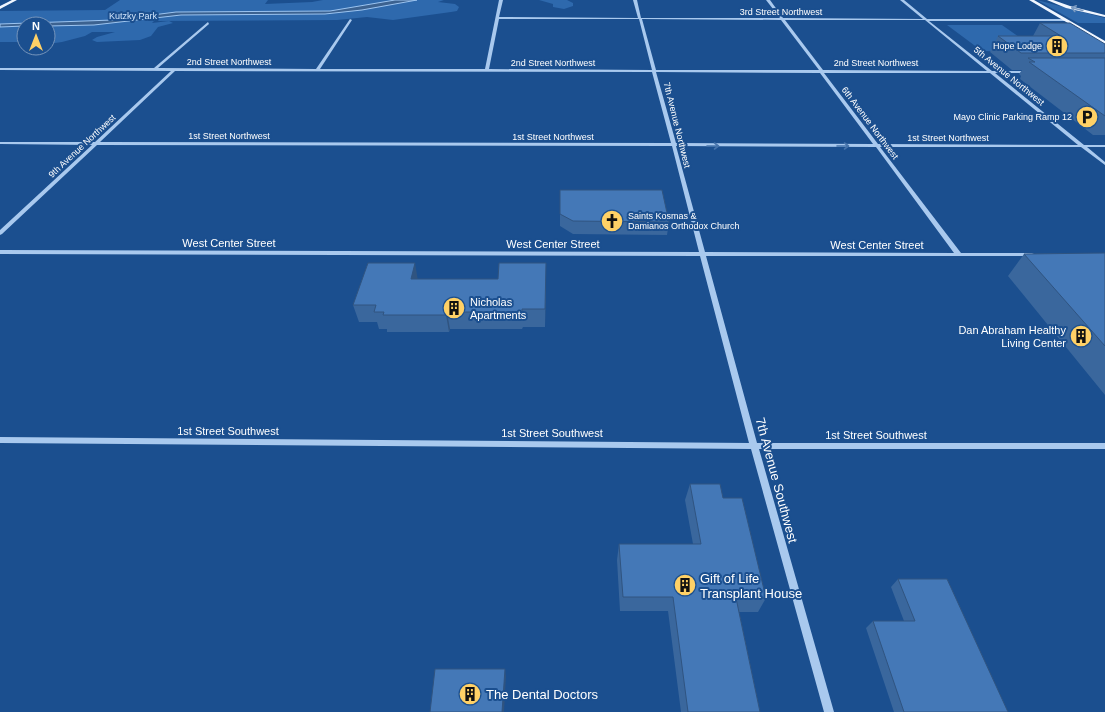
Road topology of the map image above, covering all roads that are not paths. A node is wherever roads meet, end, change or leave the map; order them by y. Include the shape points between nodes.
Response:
1 (15, 0) edge
2 (501, 0) edge
3 (635, 0) edge
4 (768, 0) edge
5 (902, 0) edge
6 (1031, 0) edge
7 (1049, 0) edge
8 (0, 8) edge
9 (1105, 16) edge
10 (497, 18) junction
11 (640, 19) junction
12 (350, 20) dead end
13 (783, 20) junction
14 (927, 20) junction
15 (1065, 20) junction
16 (208, 23) dead end
17 (1105, 43) edge
18 (0, 69) edge
19 (154, 70) junction
20 (174, 70) junction
21 (317, 70) junction
22 (487, 71) junction
23 (655, 71) junction
24 (821, 72) junction
25 (991, 72) junction
26 (1035, 72) edge
27 (0, 143) edge
28 (96, 143) junction
29 (674, 146) junction
30 (878, 146) junction
31 (1082, 146) junction
32 (1105, 146) edge
33 (1105, 164) edge
34 (0, 233) edge
35 (0, 252) edge
36 (702, 254) junction
37 (959, 255) junction
38 (1037, 255) edge
39 (0, 440) edge
40 (754, 446) junction
41 (1104, 446) edge
42 (829, 712) edge

1 - 8 main road
2 - 10 street
3 - 11 street, 7th Avenue Northwest
4 - 13 street, 6th Avenue Northwest
5 - 14 street, 5th Avenue Northwest
6 - 15 main road
9 -> 7 main road
10 - 11 street, 3rd Street Northwest
10 - 22 street
11 - 13 street, 3rd Street Northwest
11 - 23 street, 7th Avenue Northwest
12 - 21 street
13 - 14 street, 3rd Street Northwest
13 - 24 street, 6th Avenue Northwest
14 - 15 street, 3rd Street Northwest
14 - 25 street, 5th Avenue Northwest
15 - 17 main road
16 - 19 street
18 - 19 street, 2nd Street Northwest
19 - 20 street, 2nd Street Northwest
20 - 21 street, 2nd Street Northwest
20 - 28 street, 9th Avenue Northwest
21 - 22 street, 2nd Street Northwest
22 - 23 street, 2nd Street Northwest
23 - 24 street, 2nd Street Northwest
23 - 29 street, 7th Avenue Northwest
24 - 25 street, 2nd Street Northwest
24 - 30 street, 6th Avenue Northwest
25 - 26 street, 2nd Street Northwest
25 - 31 street, 5th Avenue Northwest
27 - 28 street, 1st Street Northwest
28 - 29 street, 1st Street Northwest
28 - 34 street, 9th Avenue Northwest
29 -> 30 street, 1st Street Northwest
29 - 36 street, 7th Avenue Northwest
30 - 31 street, 1st Street Northwest
30 - 37 street, 6th Avenue Northwest
31 - 32 street, 1st Street Northwest
31 - 33 street, 5th Avenue Northwest
35 - 36 street, West Center Street
36 - 37 street, West Center Street
36 - 40 street, 7th Avenue Southwest
37 - 38 street, West Center Street
39 - 40 street, 1st Street Southwest
40 - 41 street, 1st Street Southwest
40 - 42 street, 7th Avenue Southwest

